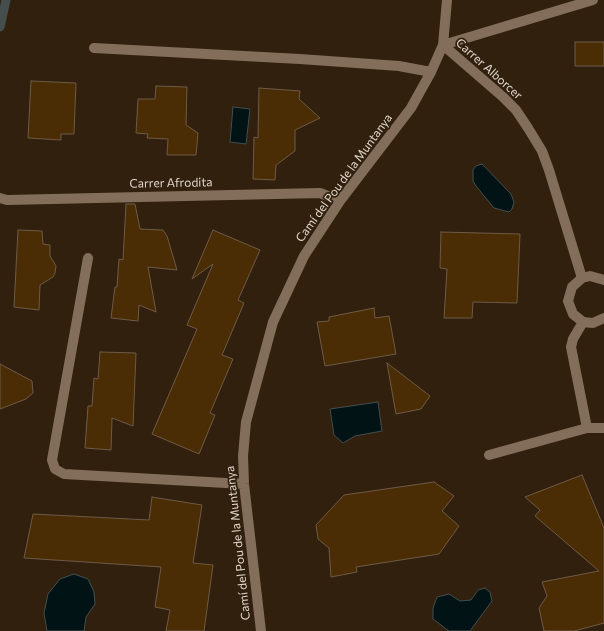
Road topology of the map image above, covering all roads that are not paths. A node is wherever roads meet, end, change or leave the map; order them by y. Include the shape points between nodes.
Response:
1 (446, 0) edge
2 (592, 0) edge
3 (443, 46) junction
4 (94, 48) dead end
5 (431, 72) junction
6 (0, 198) edge
7 (340, 201) junction
8 (88, 258) dead end
9 (582, 278) junction
10 (604, 280) edge
11 (604, 318) edge
12 (583, 322) junction
13 (587, 428) junction
14 (604, 428) edge
15 (489, 455) dead end
16 (244, 484) junction
17 (261, 631) edge

1 - 3 street, Camí del Pou de la Muntanya
2 - 3 street, Carrer Alborcer
3 - 5 street, Camí del Pou de la Muntanya
3 - 9 street, Carrer Alborcer via 516,110 542,150
4 - 5 street via 399,66
5 - 7 street, Camí del Pou de la Muntanya via 411,108
6 - 7 street, Carrer Afrodita via 7,200 320,193
7 - 16 street, Camí del Pou de la Muntanya via 304,256 273,322 246,422 242,456
8 - 16 street via 52,460 55,469 64,474
9 - 10 street via 594,277
9 - 12 street via 572,287 568,301 573,314
11 - 12 street via 593,323
12 - 13 street via 571,347
13 - 14 street
13 - 15 street
16 - 17 street, Camí del Pou de la Muntanya

